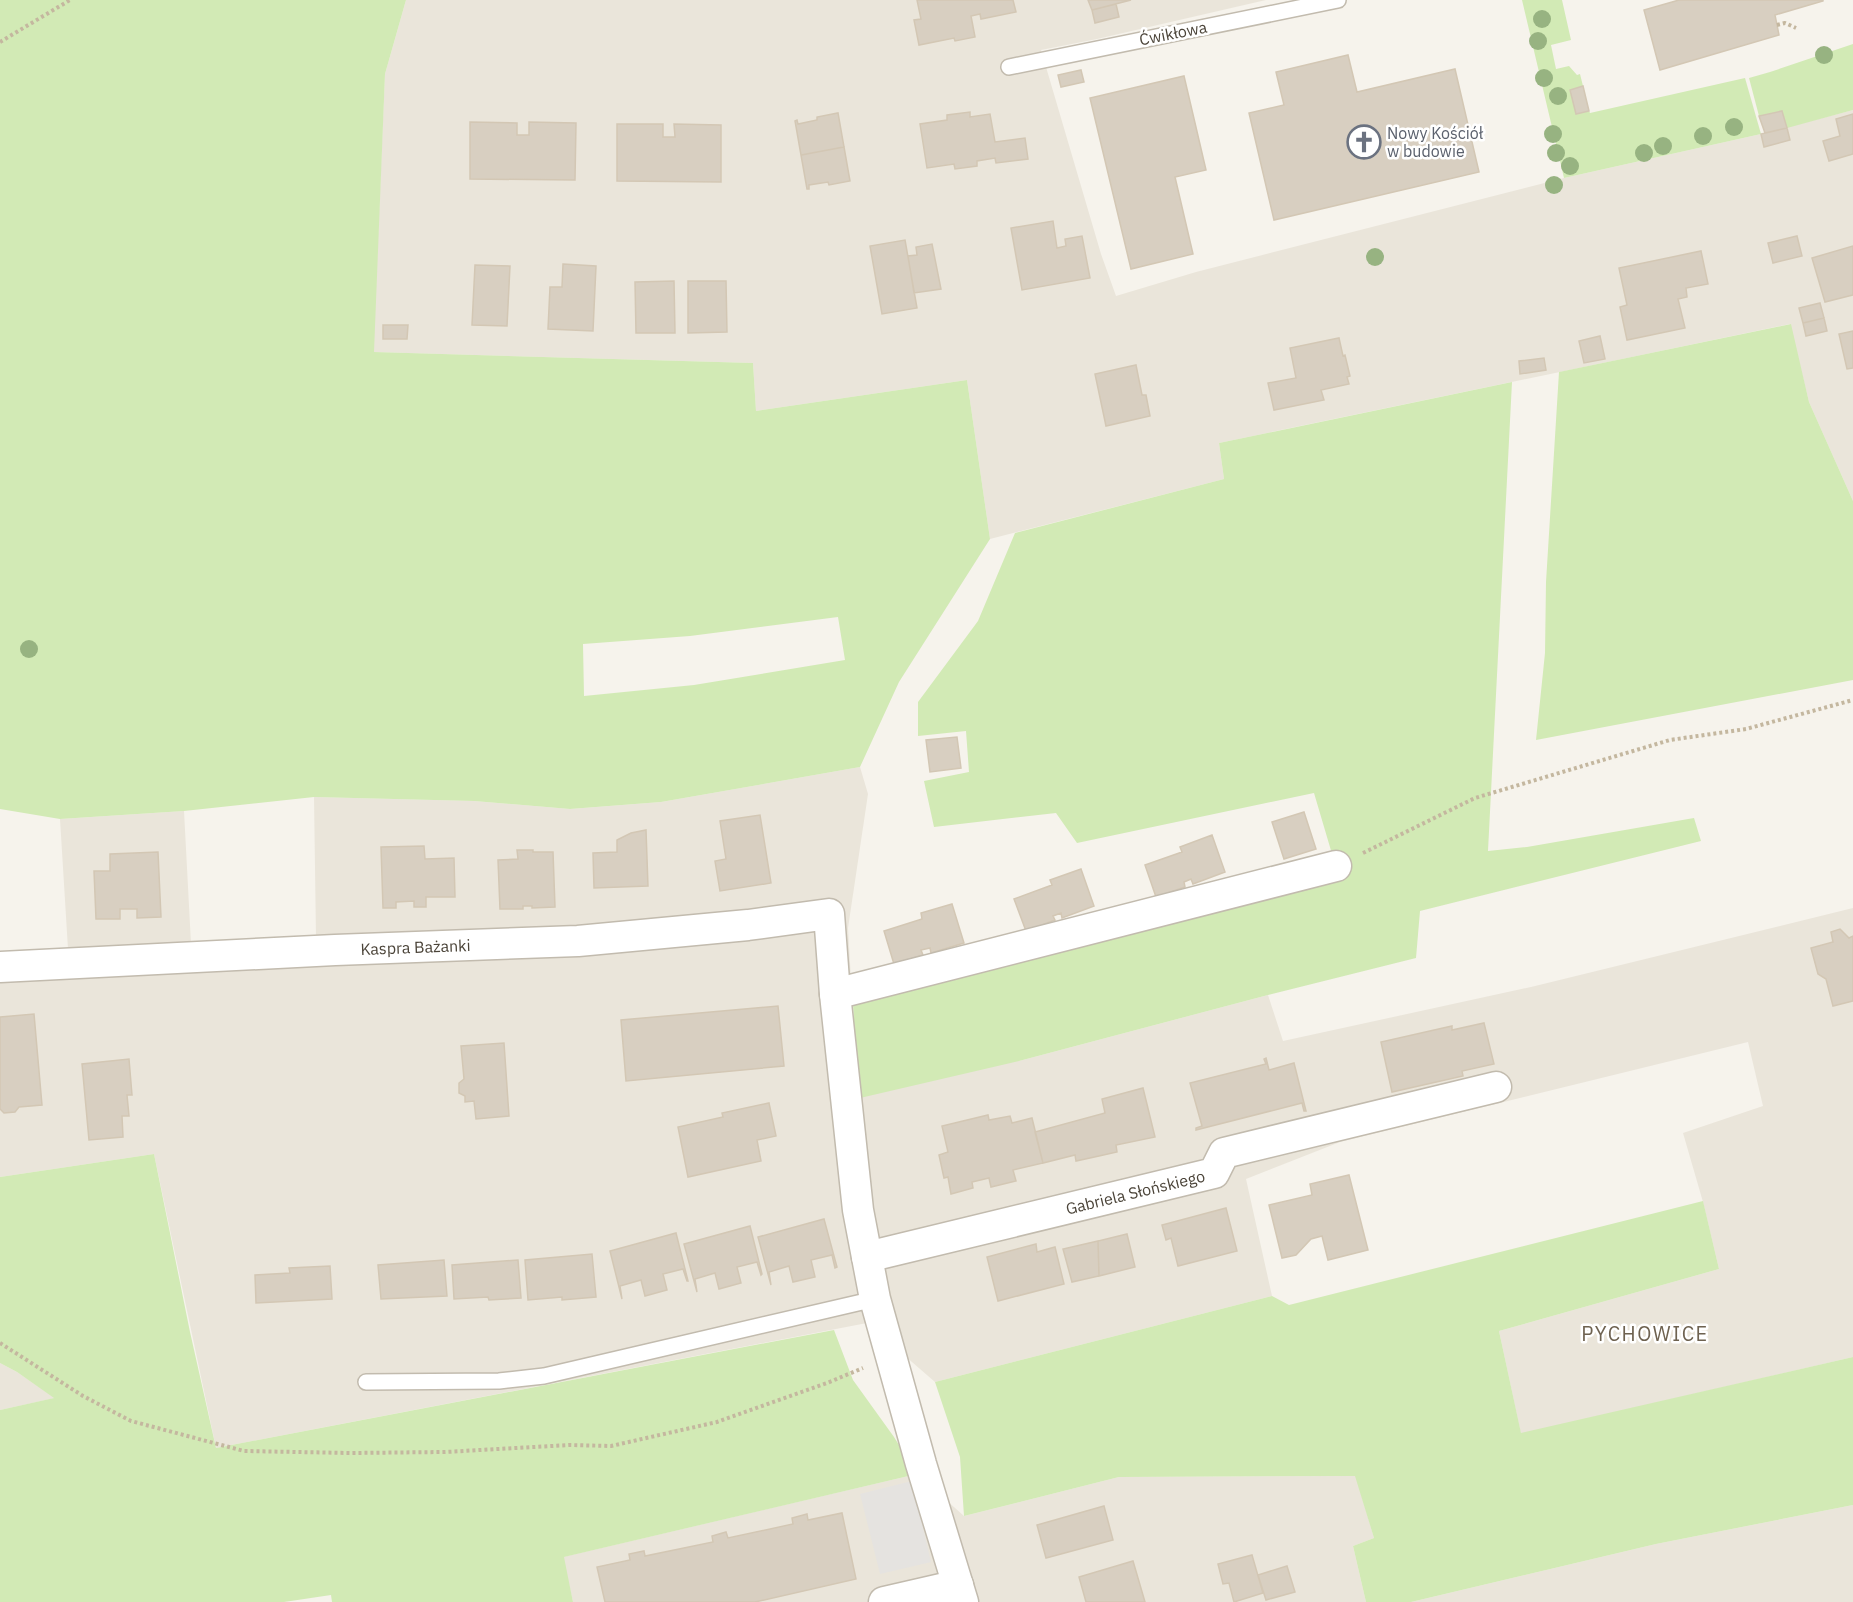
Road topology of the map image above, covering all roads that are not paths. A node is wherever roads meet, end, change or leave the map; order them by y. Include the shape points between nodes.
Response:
1 (1338, 0) edge
2 (1009, 67) dead end
3 (1336, 866) road end
4 (0, 967) edge
5 (835, 994) junction
6 (1496, 1087) dead end
7 (867, 1257) junction
8 (875, 1299) junction
9 (366, 1382) dead end
10 (960, 1594) edge
11 (884, 1602) edge

1 - 2 lane, Ćwikłowa
3 - 5 street
4 - 5 street, Kaspra Bażanki via 578,941 829,914
5 - 7 street via 858,1210
6 - 7 street, Gabriela Słońskiego via 1224,1153 1214,1173
7 - 8 street
8 - 9 lane via 544,1376 499,1382
8 - 10 street
10 - 11 street

